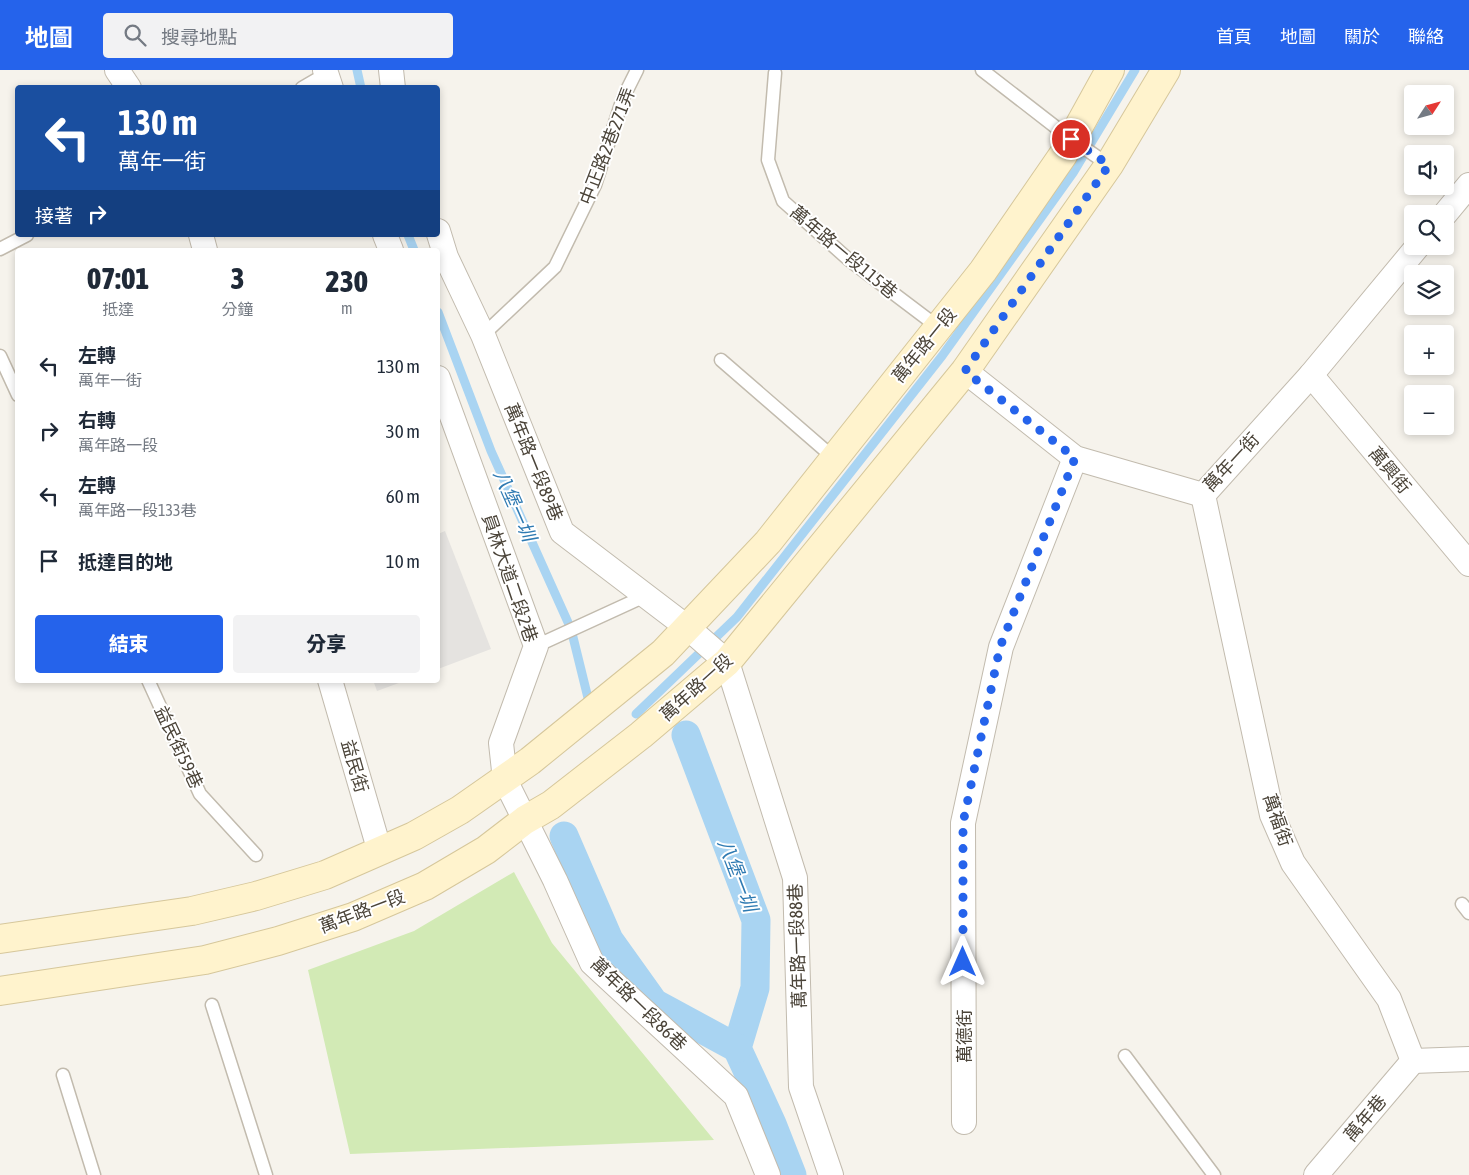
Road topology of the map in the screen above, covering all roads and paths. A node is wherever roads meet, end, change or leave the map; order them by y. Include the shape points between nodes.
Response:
1 (117, 70) edge
2 (392, 70) edge
3 (637, 70) edge
4 (982, 70) edge
5 (1110, 70) edge
6 (1166, 70) edge
7 (775, 73) dead end
8 (328, 77) edge
9 (127, 85) edge
10 (309, 85) edge
11 (393, 85) edge
12 (1071, 139) junction
13 (1109, 165) junction
14 (1469, 185) edge
15 (1452, 205) edge
16 (23, 237) edge
17 (440, 237) edge
18 (0, 249) edge
19 (1411, 255) edge
20 (938, 327) junction
21 (483, 336) junction
22 (0, 356) edge
23 (721, 360) dead end
24 (965, 371) junction
25 (1311, 375) junction
26 (440, 383) edge
27 (15, 388) edge
28 (834, 458) junction
29 (1075, 458) junction
30 (1203, 495) junction
31 (1469, 564) edge
32 (645, 596) junction
33 (688, 628) junction
34 (536, 646) junction
35 (727, 662) junction
36 (149, 683) edge
37 (331, 683) edge
38 (505, 780) junction
39 (525, 820) junction
40 (380, 852) junction
41 (256, 856) dead end
42 (0, 939) edge
43 (0, 991) edge
44 (212, 1005) dead end
45 (1125, 1056) dead end
46 (1469, 1058) edge
47 (1413, 1061) junction
48 (63, 1075) dead end
49 (964, 1122) dead end
50 (1322, 1173) edge
51 (94, 1175) edge
52 (266, 1175) edge
53 (768, 1175) edge
54 (831, 1175) edge
55 (1214, 1175) edge

1 - 9 street
2 - 11 street
3 - 21 lane, 中正路2巷271弄 via 623,98 595,185 555,266
4 - 12 lane
5 - 12 street, 萬年路一段
6 - 13 street, 萬年路一段
7 - 20 lane, 萬年路一段115巷 via 768,160 783,201 848,259
8 - 10 lane
12 - 13 lane
12 - 20 street, 萬年路一段 via 983,271
13 - 24 street, 萬年路一段
14 - 15 street
16 - 18 lane
17 - 21 street, 萬年路一段89巷
19 - 25 street, 萬年一街
20 - 28 street, 萬年路一段
21 - 32 street, 萬年路一段89巷 via 562,532
22 - 27 lane
23 - 28 lane
24 - 29 street, 萬年一街
24 - 35 street, 萬年路一段
25 - 30 street, 萬年一街
25 - 31 street, 萬興街
26 - 34 street, 員林大道二段2巷
28 - 33 street, 萬年路一段 via 768,542
29 - 30 street, 萬年一街
29 - 49 street, 萬德街 via 1000,647 963,823
30 - 47 street, 萬福街 via 1272,815 1293,863 1389,998
32 - 33 street, 萬年路一段89巷
32 - 34 lane
33 - 35 street, 萬年路一段89巷
33 - 38 street, 萬年路一段 via 663,653
34 - 38 street, 員林大道二段2巷 via 501,743
35 - 39 street, 萬年路一段 via 642,735 550,805
35 - 54 street, 萬年路一段88巷 via 796,878 801,1087
36 - 41 lane, 益民街59巷 via 200,794
37 - 40 street, 益民街
38 - 39 street, 萬年路一段86巷
38 - 40 street, 萬年路一段 via 452,815
39 - 43 street, 萬年路一段 via 486,850 425,886 353,917 205,960
39 - 53 street, 萬年路一段86巷 via 556,880 592,963 736,1096
40 - 42 street, 萬年路一段 via 256,896 192,911
44 - 52 lane
45 - 55 lane
46 - 47 street
47 - 50 street, 萬年巷
48 - 51 lane

